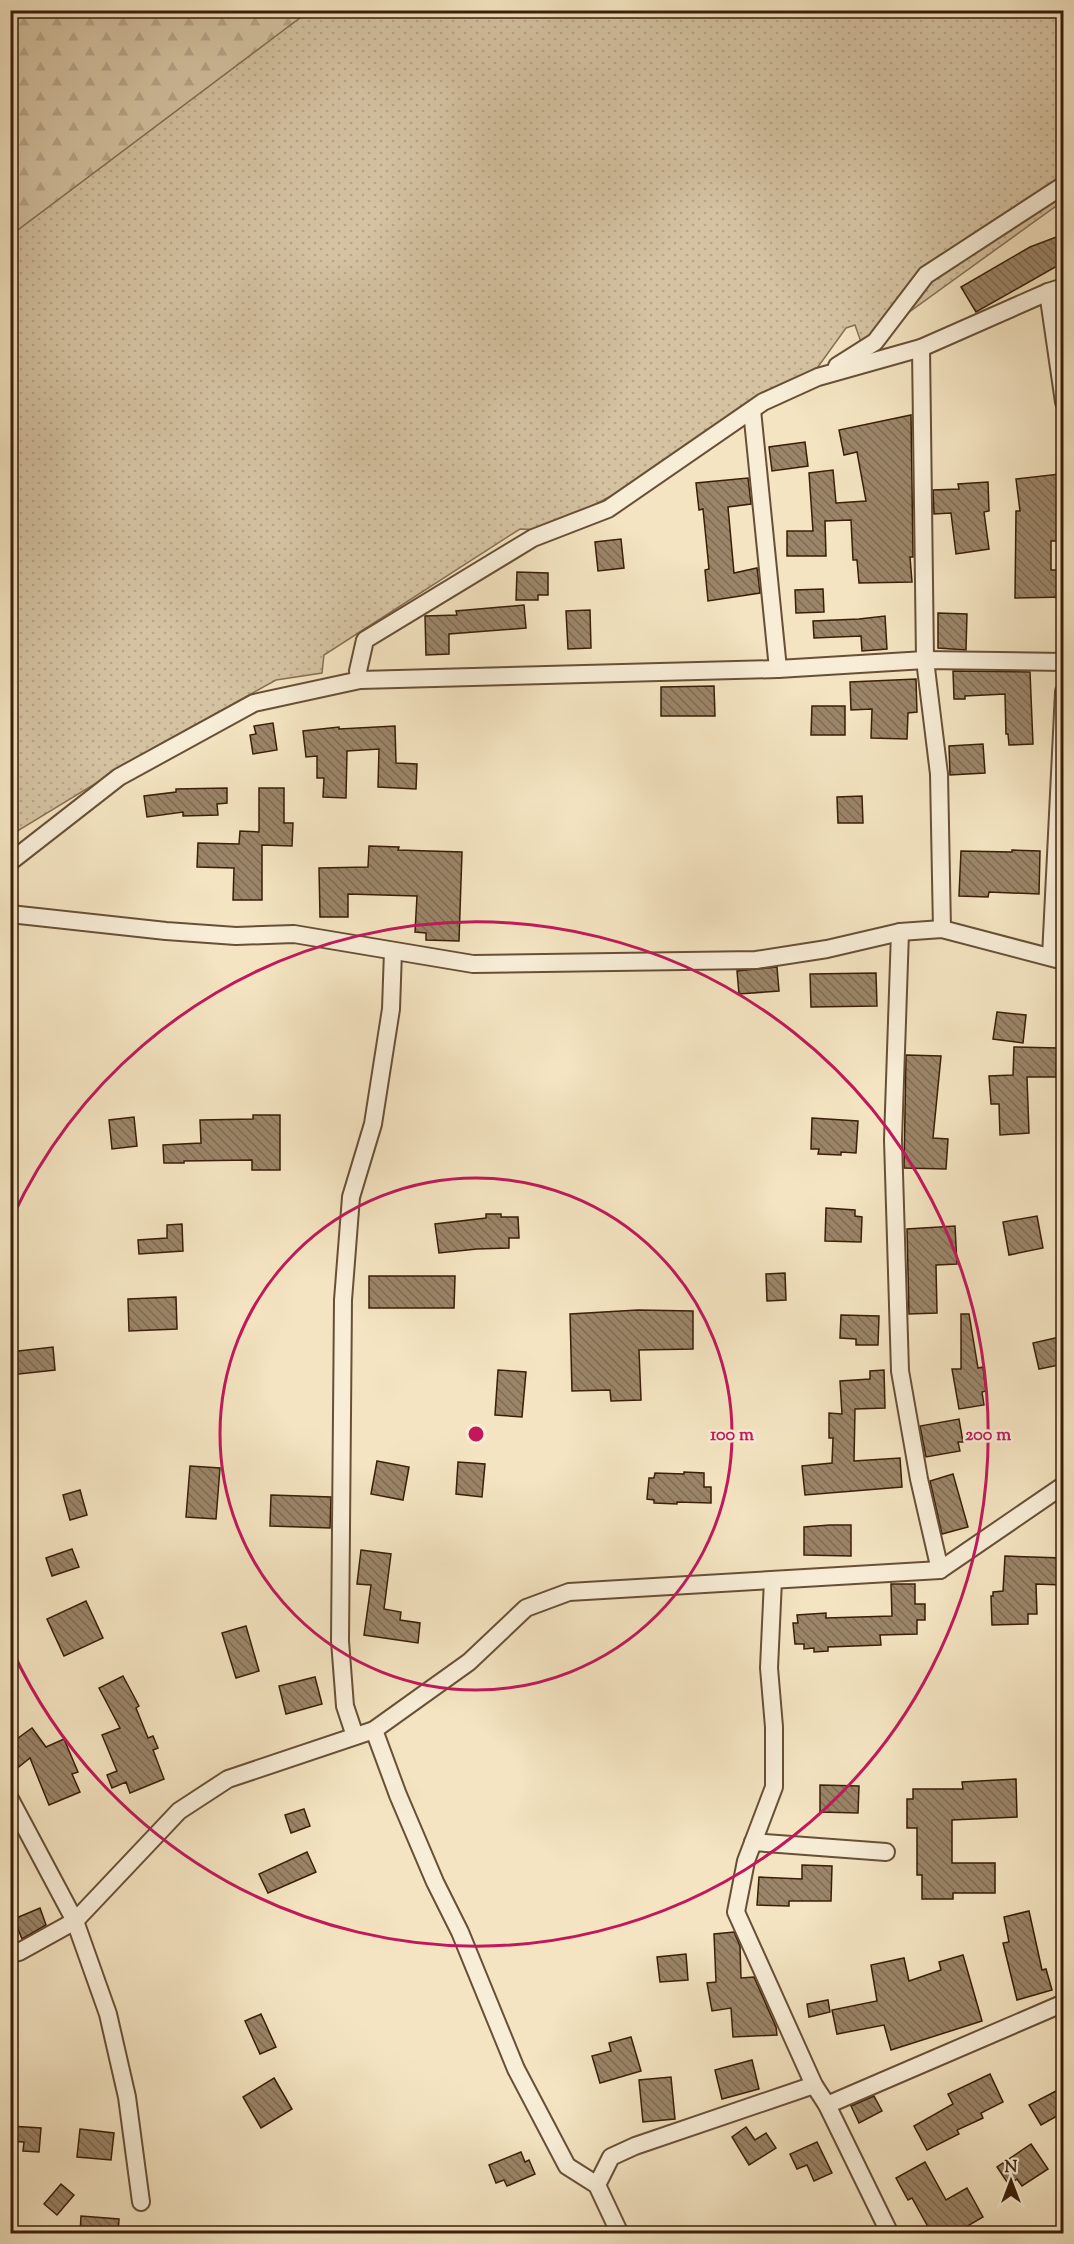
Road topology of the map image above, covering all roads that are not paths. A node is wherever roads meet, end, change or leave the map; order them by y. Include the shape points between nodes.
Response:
1 (1064, 186) edge
2 (1056, 289) edge
3 (921, 348) junction
4 (818, 377) junction
5 (1064, 402) edge
6 (752, 410) junction
7 (925, 660) junction
8 (1064, 662) edge
9 (778, 669) junction
10 (360, 680) junction
11 (1064, 692) edge
12 (10, 862) edge
13 (10, 914) edge
14 (942, 929) junction
15 (900, 932) junction
16 (393, 951) junction
17 (1057, 959) edge
18 (1064, 1485) edge
19 (940, 1570) junction
20 (773, 1580) junction
21 (374, 1730) junction
22 (355, 1736) junction
23 (10, 1799) edge
24 (753, 1842) junction
25 (886, 1852) dead end
26 (75, 1920) junction
27 (10, 1954) edge
28 (1064, 2003) edge
29 (813, 2085) junction
30 (826, 2104) junction
31 (597, 2185) junction
32 (141, 2202) dead end
33 (621, 2234) edge
34 (890, 2234) edge

1 - 4 street via 926,275 875,342
2 - 3 street
2 - 5 street
3 - 4 street
3 - 7 street
4 - 6 street
6 - 9 street
6 - 10 street via 608,509 533,538 365,640 358,671
7 - 8 street
7 - 9 street
7 - 14 street via 939,774
9 - 10 street
10 - 12 street via 254,703 119,777
11 - 17 street
13 - 16 street via 177,932 294,934
14 - 15 street
14 - 17 street
15 - 16 street via 756,960 473,964
15 - 19 street via 892,1140 900,1371
16 - 22 street via 391,1009 373,1124 351,1197 343,1300 340,1641 345,1707
18 - 19 street
19 - 20 street
20 - 21 street via 569,1592 526,1608 469,1662
20 - 24 street via 770,1668 774,1787
21 - 22 street
21 - 31 street via 516,2069 567,2166
22 - 26 street via 218,1785 179,1811
23 - 26 street
24 - 25 street
24 - 29 street via 736,1912
26 - 27 street
26 - 32 street via 108,2014 127,2097
28 - 30 street
29 - 30 street
29 - 31 street via 611,2157
30 - 34 street
31 - 33 street

